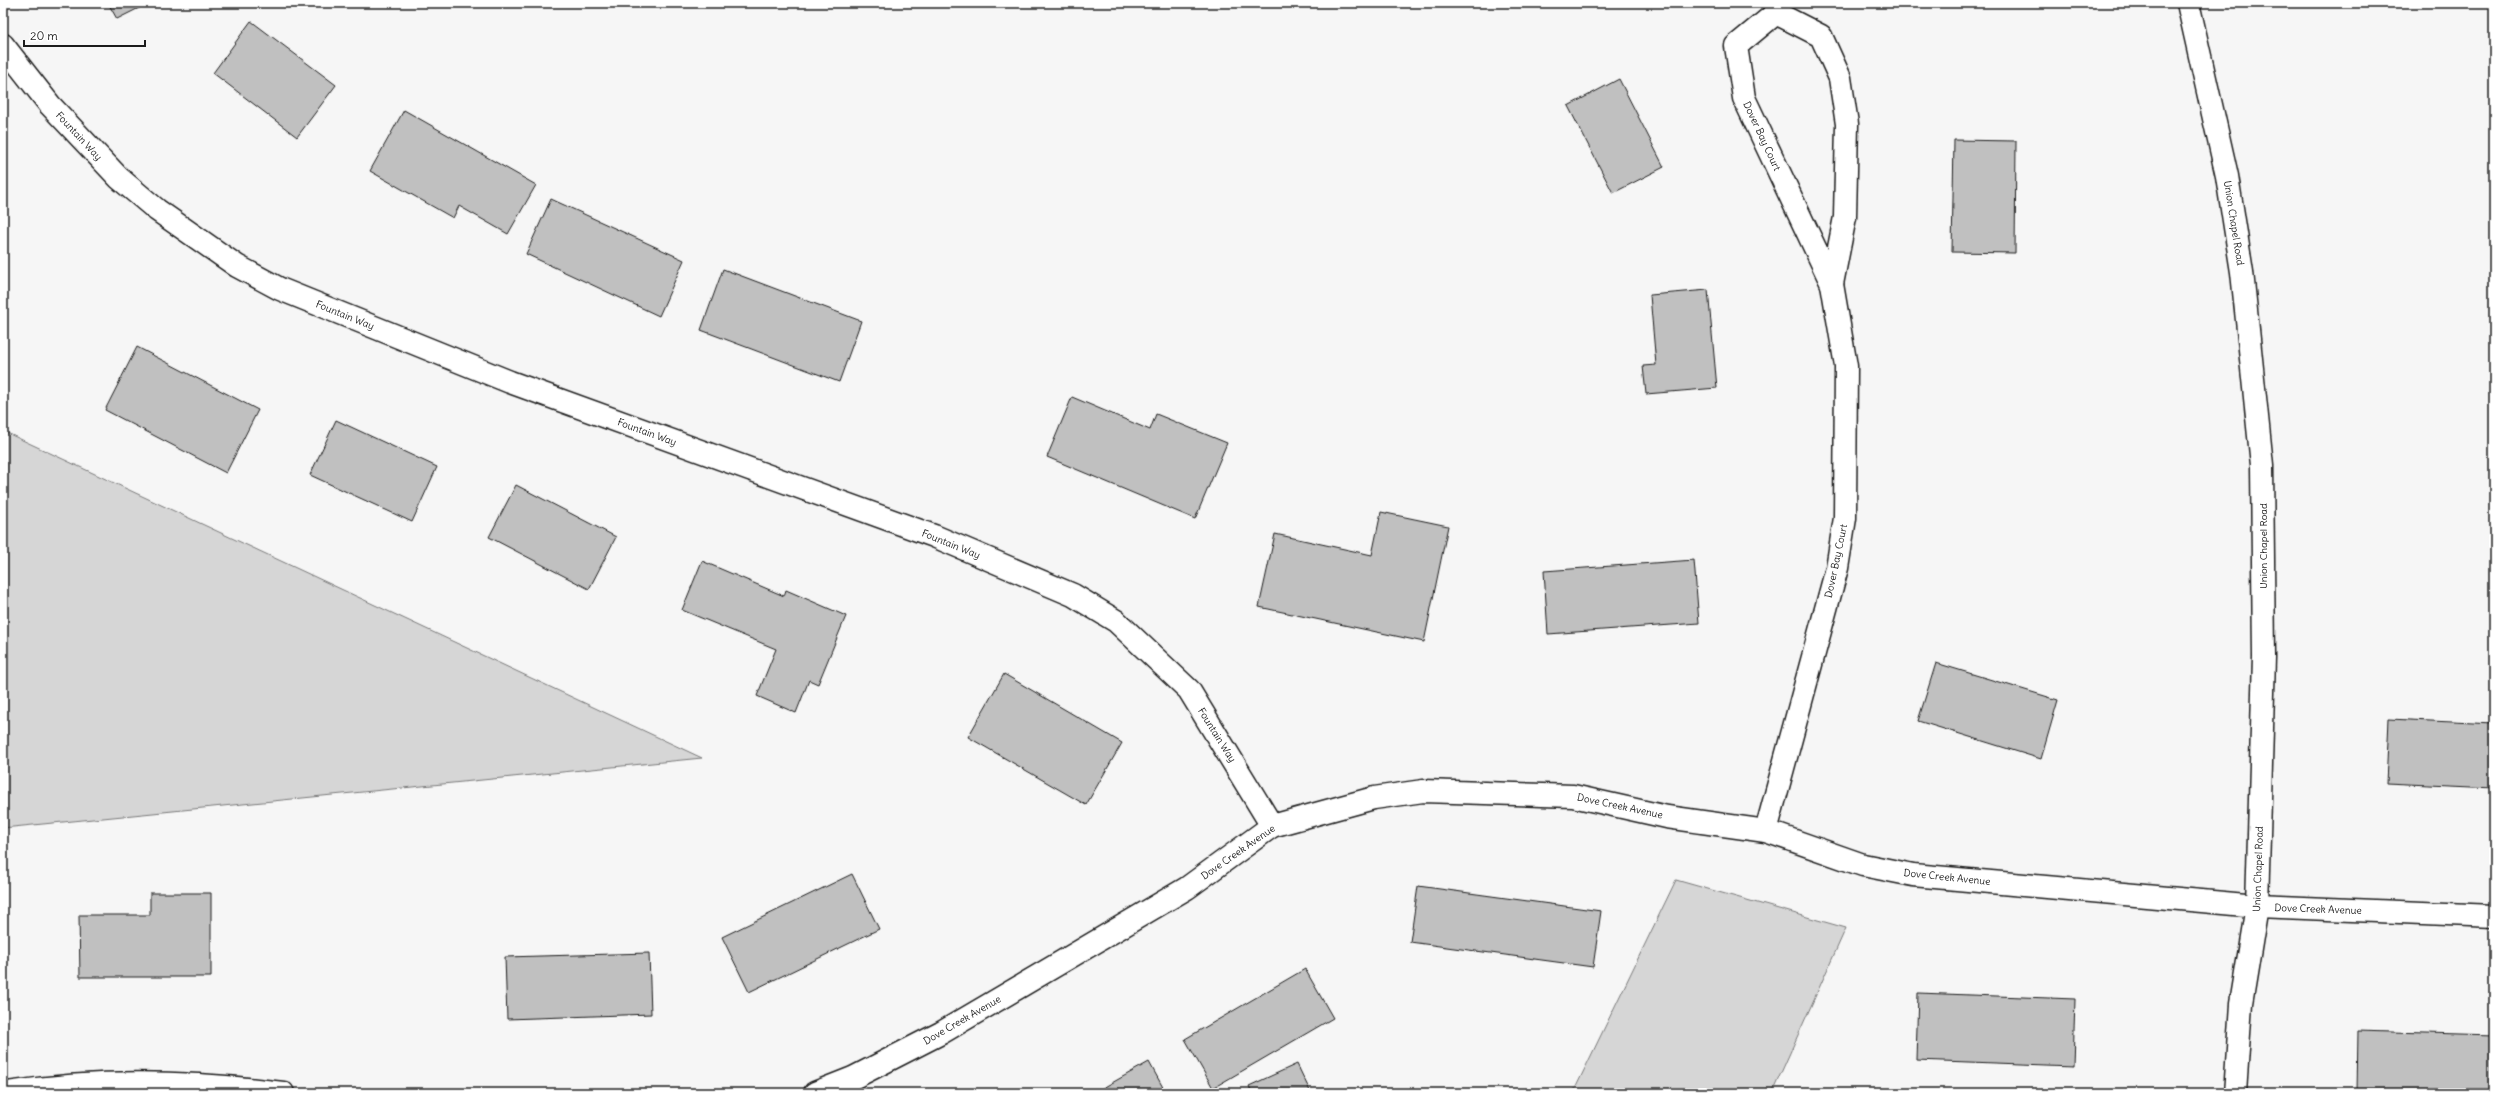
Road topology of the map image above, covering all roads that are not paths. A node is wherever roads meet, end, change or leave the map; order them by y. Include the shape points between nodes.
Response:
1 (2188, 3) edge
2 (3, 45) edge
3 (1832, 284) junction
4 (1272, 826) junction
5 (1766, 831) junction
6 (2258, 906) junction
7 (2494, 916) edge
8 (6, 1093) edge
9 (283, 1093) edge
10 (815, 1093) edge
11 (2235, 1093) edge

1 - 6 street, Union Chapel Road via 2207,81 2233,213 2242,272 2262,465 2264,657
2 - 4 street, Fountain Way via 50,105 119,178 157,210 225,257 280,289 510,382 934,536 1073,595 1116,622 1189,690
3 - 3 street, Dover Bay Court via 1845,217 1847,124 1840,78 1821,36 1776,13 1736,46 1744,98
3 - 5 street, Dover Bay Court via 1846,366 1845,518 1836,568
4 - 5 street, Dove Creek Avenue via 1374,798 1424,791 1572,796 1667,817
4 - 10 street, Dove Creek Avenue via 1187,888 941,1033 853,1078
5 - 6 street, Dove Creek Avenue via 1863,865 1913,875
6 - 7 street, Dove Creek Avenue
6 - 11 street, Union Chapel Road via 2241,1004
8 - 9 street via 70,1086 171,1083

